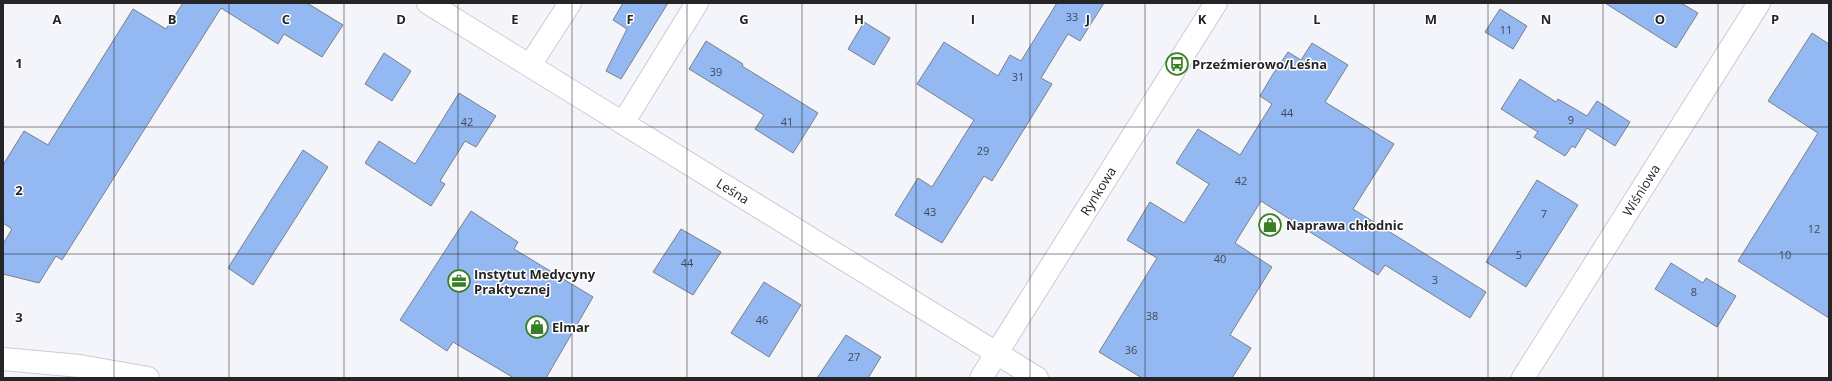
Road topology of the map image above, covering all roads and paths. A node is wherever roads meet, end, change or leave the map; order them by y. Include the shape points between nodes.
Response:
1 (428, 3) edge
2 (570, 3) edge
3 (697, 3) edge
4 (1216, 3) edge
5 (1758, 3) edge
6 (530, 65) junction
7 (623, 123) junction
8 (996, 353) junction
9 (3, 359) edge
10 (148, 378) edge
11 (981, 378) edge
12 (1037, 378) edge
13 (1523, 378) edge

1 - 6 street, Leśna
2 - 6 street
3 - 7 street
4 - 8 street, Rynkowa
5 - 13 street, Wiśniowa
6 - 7 street, Leśna
7 - 8 street, Leśna
8 - 11 street, Rynkowa
8 - 12 street, Leśna
9 - 10 street via 80,366

